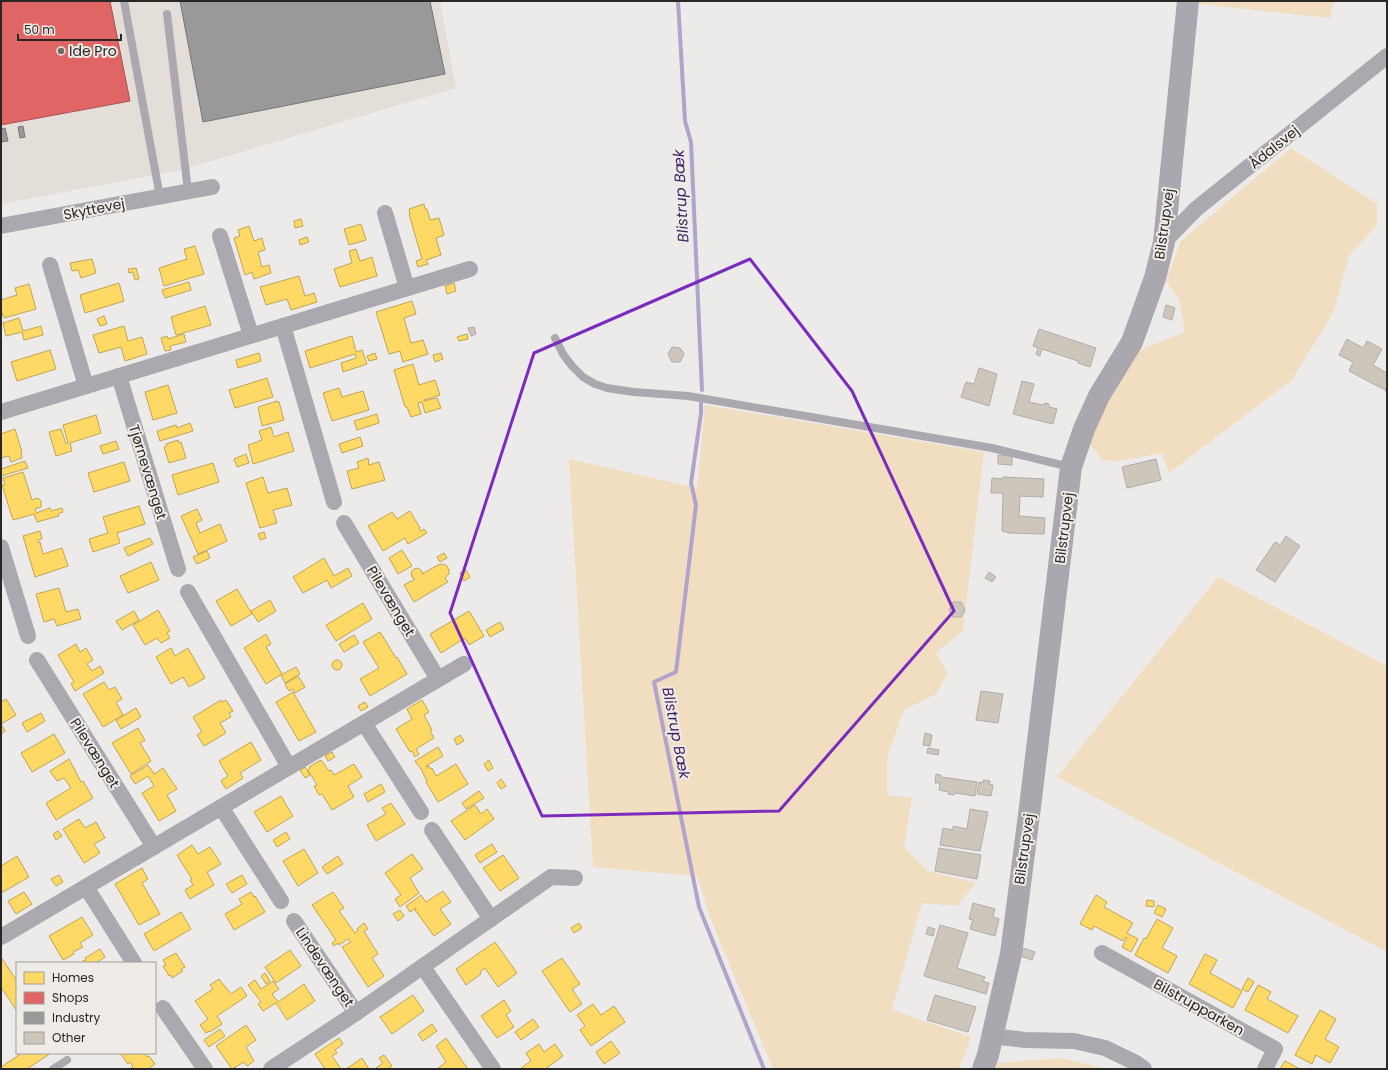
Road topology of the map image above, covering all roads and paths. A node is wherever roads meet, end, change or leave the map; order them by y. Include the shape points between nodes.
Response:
1 (124, 1) edge
2 (1188, 1) edge
3 (167, 14) dead end
4 (1387, 56) edge
5 (212, 187) dead end
6 (188, 192) junction
7 (160, 197) junction
8 (385, 213) dead end
9 (1, 226) edge
10 (220, 236) dead end
11 (1164, 242) junction
12 (50, 265) dead end
13 (470, 268) dead end
14 (407, 288) junction
15 (283, 326) junction
16 (251, 335) junction
17 (556, 338) dead end
18 (119, 376) junction
19 (86, 386) junction
20 (1, 412) edge
21 (1071, 467) junction
22 (334, 502) dead end
23 (344, 523) dead end
24 (1, 547) edge
25 (178, 569) dead end
26 (188, 592) dead end
27 (28, 636) dead end
28 (37, 660) dead end
29 (464, 664) dead end
30 (438, 679) junction
31 (364, 722) junction
32 (289, 767) junction
33 (221, 807) junction
34 (421, 812) dead end
35 (432, 830) dead end
36 (154, 847) junction
37 (575, 878) dead end
38 (86, 887) junction
39 (281, 901) dead end
40 (491, 918) junction
41 (294, 921) dead end
42 (1, 937) edge
43 (1102, 954) dead end
44 (133, 962) edge
45 (423, 967) junction
46 (162, 1008) dead end
47 (356, 1013) junction
48 (992, 1036) junction
49 (67, 1060) dead end
50 (290, 1064) edge
51 (53, 1069) edge
52 (205, 1069) edge
53 (271, 1069) edge
54 (493, 1069) edge
55 (984, 1069) edge
56 (1144, 1069) edge
57 (1265, 1069) edge

1 - 7 lane
2 - 11 street, Bilstrupvej
3 - 6 lane
4 - 11 street, Ådalsvej via 1196,209
5 - 6 street, Skyttevej
6 - 7 street, Skyttevej
7 - 9 street, Skyttevej
8 - 14 street
10 - 16 street
11 - 21 street, Bilstrupvej via 1155,278 1132,342 1100,396 1084,429
12 - 19 street
13 - 14 street
14 - 15 street
15 - 16 street
15 - 22 street
16 - 18 street
17 - 21 lane via 563,354 583,377 608,388 688,396 992,448
18 - 19 street
18 - 25 street, Tjørnevænget
19 - 20 street
21 - 48 street, Bilstrupvej via 1010,954
23 - 30 street, Pilevænget
24 - 27 street
26 - 32 street
28 - 36 street, Pilevænget
29 - 30 street
30 - 31 street
31 - 32 street
31 - 34 street
32 - 33 street
33 - 36 street
33 - 39 street
35 - 40 street
36 - 38 street
37 - 40 street, Lindevænget via 551,878
38 - 42 street
38 - 44 street
40 - 45 street, Lindevænget
41 - 47 street, Lindevænget
43 - 57 street, Bilstrupparken via 1276,1049
45 - 47 street, Lindevænget
45 - 54 street
46 - 52 street
47 - 50 street, Lindevænget
48 - 55 street, Bilstrupvej
48 - 56 street via 1074,1041 1105,1048
49 - 51 lane
50 - 53 street, Lindevænget

